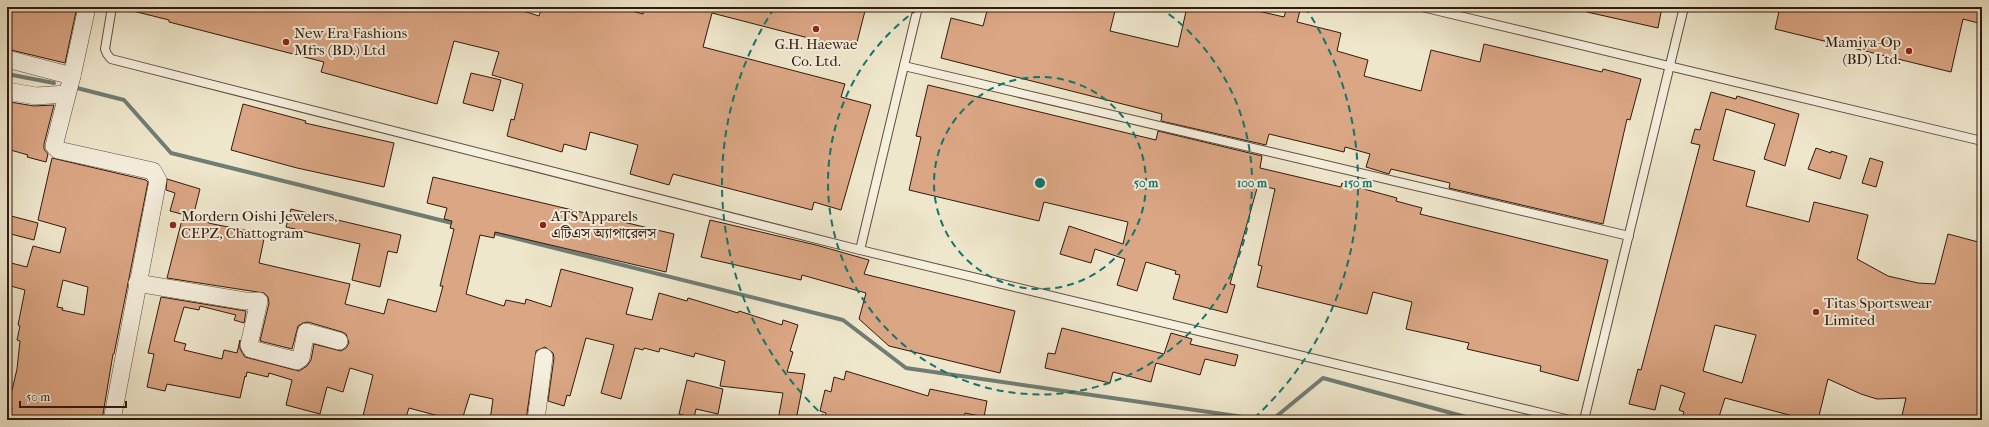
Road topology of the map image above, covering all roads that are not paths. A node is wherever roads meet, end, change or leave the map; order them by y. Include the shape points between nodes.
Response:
1 (87, 7) edge
2 (112, 7) edge
3 (918, 7) edge
4 (1422, 7) edge
5 (1684, 7) edge
6 (7, 59) edge
7 (904, 66) junction
8 (1670, 67) junction
9 (72, 76) junction
10 (7, 91) edge
11 (67, 94) junction
12 (1982, 141) edge
13 (1629, 236) junction
14 (860, 250) junction
15 (137, 283) junction
16 (339, 341) dead end
17 (544, 357) dead end
18 (112, 420) edge
19 (536, 420) edge
20 (1570, 420) edge
21 (1584, 420) edge

1 - 9 street
2 - 14 lane via 105,49 111,59
3 - 7 lane
4 - 8 lane
5 - 8 lane
6 - 9 street
7 - 13 lane
7 - 14 lane
8 - 12 lane
8 - 13 lane
9 - 11 street
10 - 11 street via 36,96
11 - 15 street via 54,146 58,150 153,171 157,176
13 - 21 lane
14 - 20 lane
15 - 16 street via 245,301 259,301 248,345 251,349 297,361 301,358 306,332
15 - 18 street
17 - 19 street

